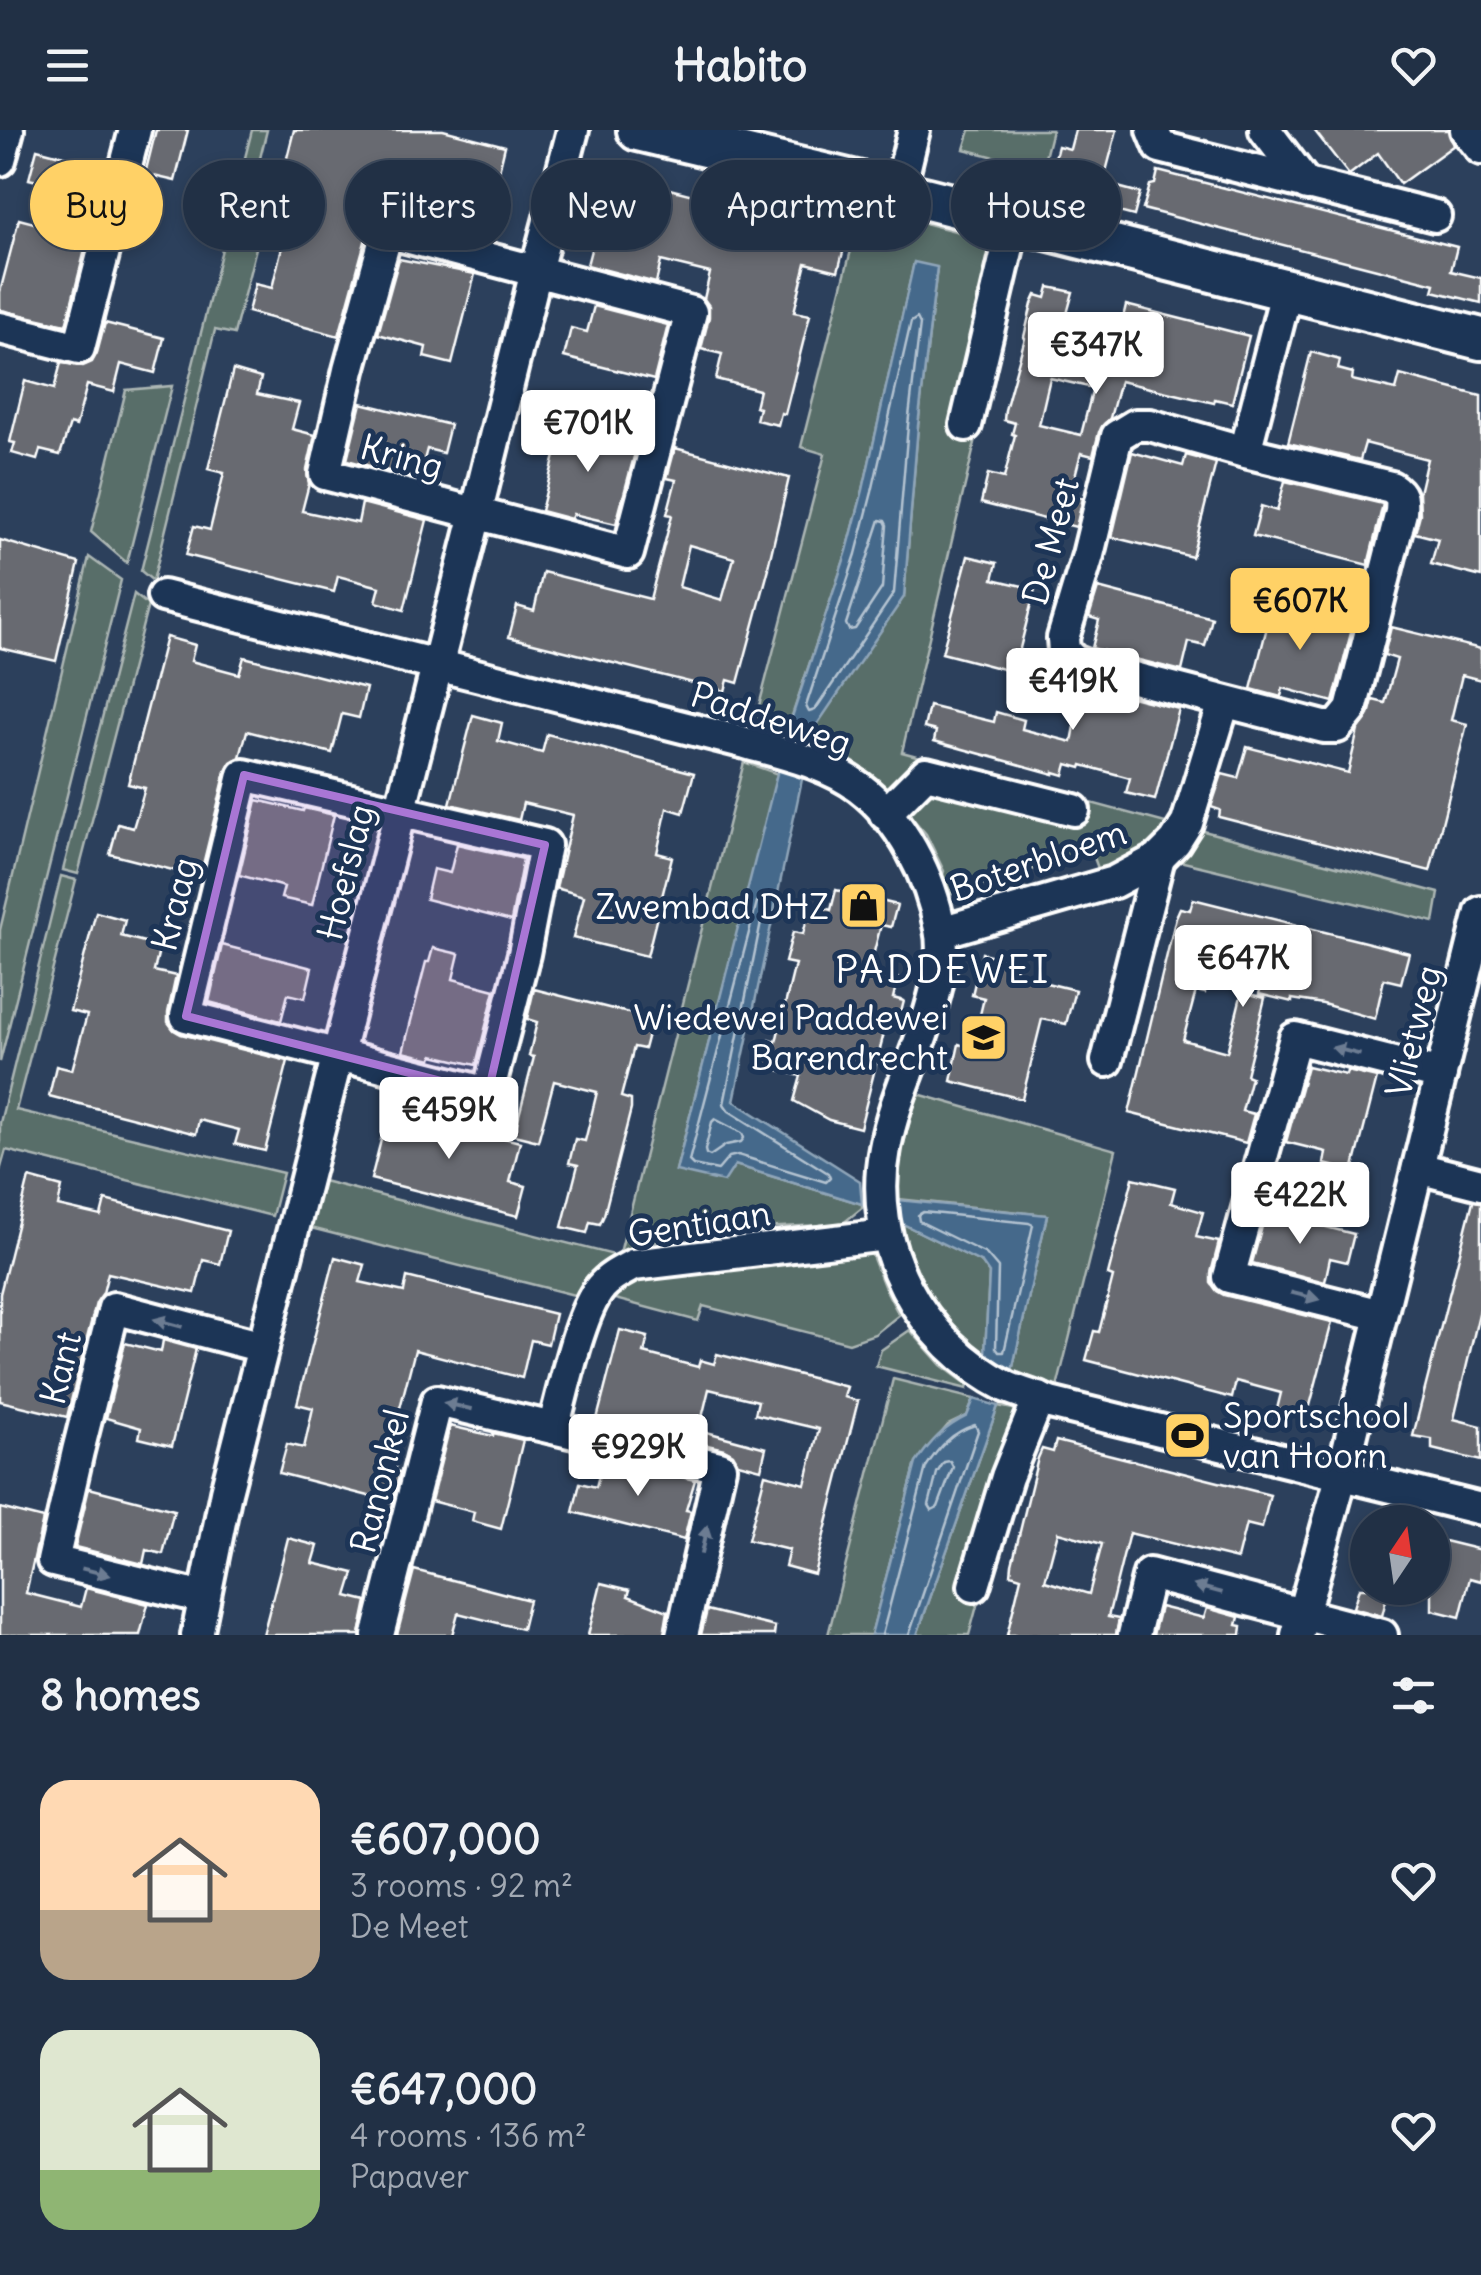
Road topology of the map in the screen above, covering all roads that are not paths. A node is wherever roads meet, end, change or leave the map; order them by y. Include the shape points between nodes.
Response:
1 (8, 130) edge
2 (574, 130) edge
3 (638, 130) edge
4 (914, 130) edge
5 (1153, 130) edge
6 (1265, 130) edge
7 (1466, 130) edge
8 (124, 132) edge
9 (1481, 150) edge
10 (0, 160) edge
11 (765, 160) edge
12 (907, 160) edge
13 (1307, 185) junction
14 (1435, 216) dead end
15 (1121, 248) edge
16 (1007, 250) edge
17 (536, 271) junction
18 (1287, 289) junction
19 (0, 328) edge
20 (1481, 339) edge
21 (966, 425) dead end
22 (1245, 452) junction
23 (476, 514) junction
24 (163, 596) dead end
25 (436, 664) junction
26 (1224, 702) junction
27 (1074, 810) dead end
28 (399, 811) junction
29 (885, 814) junction
30 (1159, 858) junction
31 (1481, 912) edge
32 (941, 932) junction
33 (337, 1056) junction
34 (1107, 1061) dead end
35 (1441, 1075) junction
36 (1418, 1168) junction
37 (1481, 1184) edge
38 (885, 1224) junction
39 (1381, 1315) junction
40 (263, 1347) junction
41 (1039, 1398) junction
42 (553, 1428) junction
43 (1342, 1474) junction
44 (1481, 1508) edge
45 (974, 1586) dead end
46 (204, 1598) junction
47 (1300, 1624) edge
48 (197, 1635) edge
49 (378, 1635) edge
50 (682, 1635) edge
51 (1134, 1635) edge
52 (1382, 1635) edge

1 - 10 street
2 - 17 street, Hoefslag
3 - 11 street
4 - 12 street
5 - 13 street via 1160,147
6 - 13 street
7 - 9 street
8 - 19 street via 79,348
13 - 14 street
15 - 18 street
16 - 21 street
17 - 23 street, Hoefslag
17 - 23 street, Kring via 387,232 349,370 325,474
17 - 23 street, Kring via 691,312 628,552
18 - 20 street
18 - 22 street
22 - 26 street, De Meet via 1391,487 1399,493 1401,512 1350,710 1336,727
22 - 26 street, De Meet via 1150,425 1135,424 1118,436 1062,638 1074,661
23 - 25 street, Hoefslag
24 - 25 street, Paddeweg
25 - 28 street, Hoefslag
25 - 29 street, Paddeweg via 816,765 859,787
26 - 30 street via 1186,822
27 - 29 street, Boterbloem via 926,772
28 - 33 street, Hoefslag
28 - 33 street, Kraag via 545,844 524,954 488,1093
28 - 33 street, Kraag via 244,775 186,1016
29 - 32 street, Paddeweg via 916,858
30 - 32 street, Boterbloem via 1114,882
30 - 34 street
31 - 35 street, Vlietweg
32 - 38 street, Paddeweg via 933,1000 885,1148
33 - 40 street, Hoefslag
35 - 36 street, Vlietweg
35 -> 39 street via 1294,1038 1229,1277
36 - 37 street
36 - 39 street, Vlietweg
38 - 41 street, Paddeweg via 898,1273 932,1327 960,1356
38 - 42 street, Gentiaan via 623,1270 600,1288 584,1318
39 - 43 street, Vlietweg
40 - 46 street, Hoefslag
40 -> 46 street, Kant via 114,1308 78,1451 53,1561
41 - 43 street, Paddeweg
41 - 45 street
42 -> 49 street, Ranonkel via 437,1402
50 -> 42 street via 720,1467
43 - 44 street, Paddeweg
43 - 47 street, Vlietweg
46 - 48 street, Hoefslag
47 -> 51 street via 1149,1574
47 - 52 street

